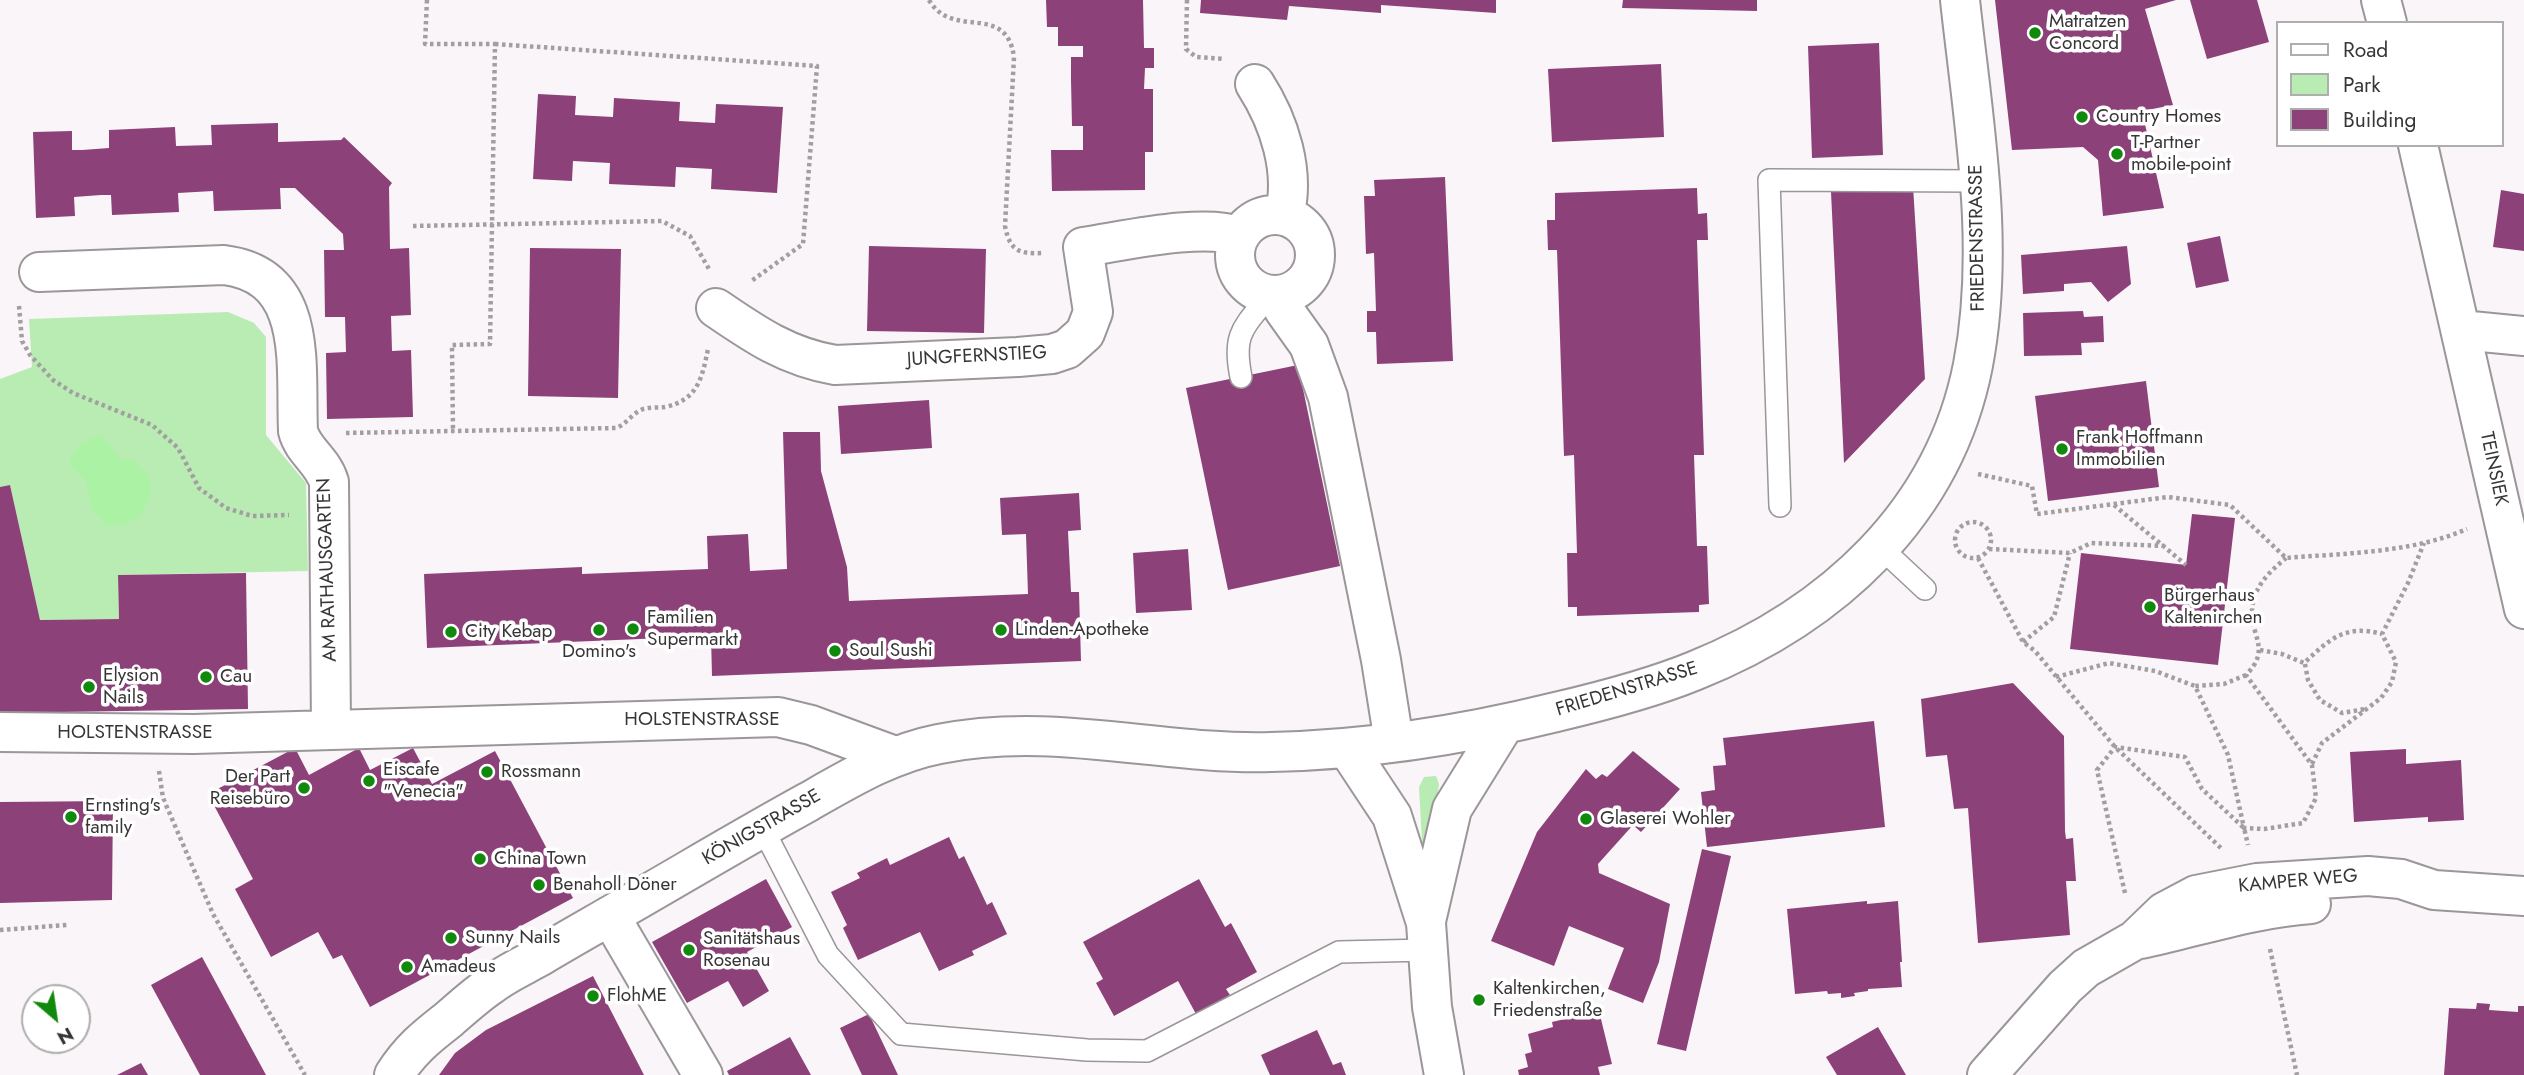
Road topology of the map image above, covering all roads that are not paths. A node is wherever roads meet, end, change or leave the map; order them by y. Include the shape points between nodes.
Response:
1 (1960, 0) edge
2 (2381, 0) edge
3 (2386, 21) edge
4 (1255, 84) road end
5 (2418, 147) edge
6 (1979, 181) junction
7 (1284, 216) junction
8 (1239, 236) junction
9 (29, 286) road end
10 (1275, 295) junction
11 (716, 307) road end
12 (2461, 330) junction
13 (2524, 336) edge
14 (1241, 377) dead end
15 (1780, 506) dead end
16 (1880, 547) junction
17 (1925, 589) dead end
18 (2524, 609) edge
19 (1504, 725) junction
20 (331, 730) junction
21 (0, 732) edge
22 (1394, 742) junction
23 (1346, 748) junction
24 (895, 756) junction
25 (762, 827) junction
26 (2524, 896) edge
27 (610, 916) junction
28 (1426, 936) junction
29 (402, 1063) edge
30 (375, 1075) edge
31 (703, 1075) edge
32 (1444, 1075) edge
33 (1987, 1075) edge

1 - 6 street, FRIEDENSTRASSE
2 - 3 street
4 - 7 street via 1269,108 1284,156 1289,188
5 - 12 street, TEINSIEK
6 - 15 lane via 1769,180
6 - 16 street, FRIEDENSTRASSE via 1982,272 1972,371 1939,466 1913,509
7 - 8 street via 1255,220
7 - 10 street via 1308,233 1315,257 1303,284 1293,292
8 - 10 street via 1234,258 1240,275 1256,291
8 - 11 street, JUNGFERNSTIEG via 1194,232 1083,247 1093,312 1085,333 1067,349 1052,354 835,365 785,351
9 - 20 street, AM RATHAUSGARTEN via 224,265 254,271 277,291 293,336 300,441 326,471 329,482
10 - 14 lane via 1240,333
10 - 22 street via 1309,345 1328,397
12 - 13 street
12 - 18 street, TEINSIEK
16 - 17 lane
16 - 19 street, FRIEDENSTRASSE via 1803,614 1728,656 1647,688
19 - 22 street, FRIEDENSTRASSE
19 - 28 street via 1452,809
20 - 21 street, HOLSTENSTRASSE
20 - 24 street, HOLSTENSTRASSE via 778,717
22 - 23 street
23 - 24 street via 1248,753 1025,736 940,743
23 - 28 street via 1392,816
24 - 25 street, KÖNIGSTRASSE
25 - 27 street, KÖNIGSTRASSE
25 - 28 lane via 828,955 901,1034 1147,1051 1339,952
26 - 33 street, KAMPER WEG via 2434,890 2400,879 2368,876 2259,896 2196,895 2164,912 2135,940 2086,968
27 - 29 street, KÖNIGSTRASSE via 491,984
27 - 31 street
28 - 32 street
29 - 30 street, KÖNIGSTRASSE

